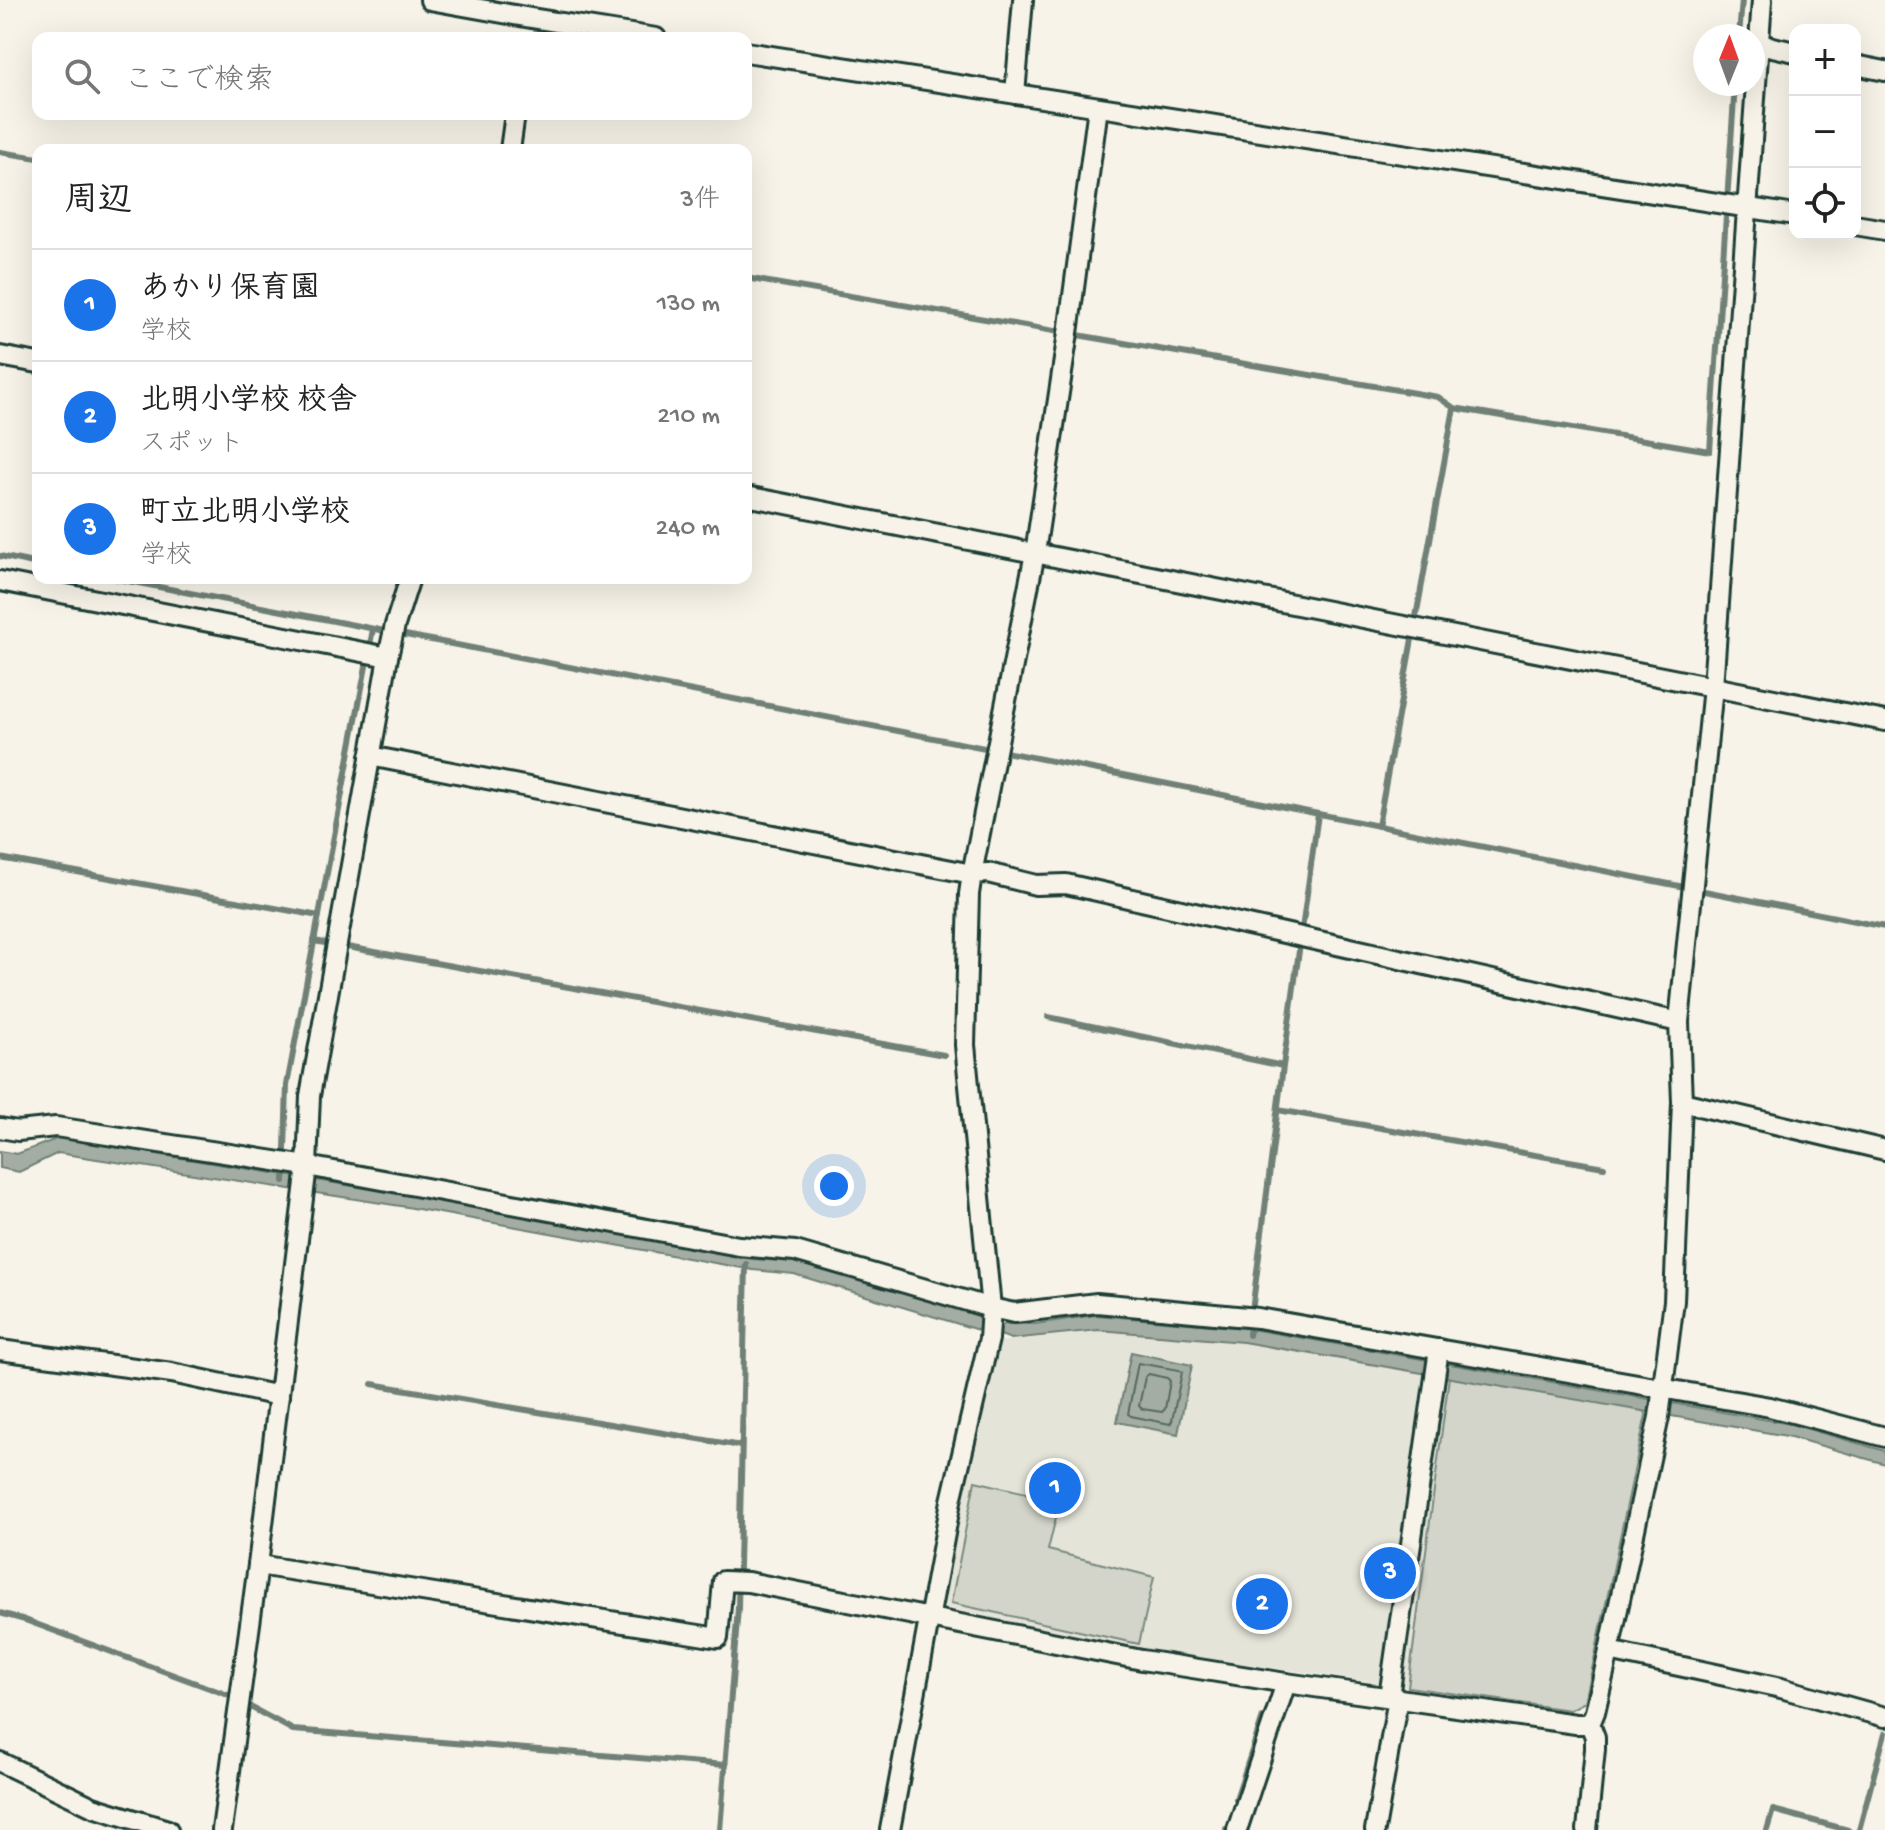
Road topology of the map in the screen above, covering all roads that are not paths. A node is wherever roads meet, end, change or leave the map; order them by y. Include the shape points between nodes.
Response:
1 (430, 0) edge
2 (1023, 0) edge
3 (1762, 0) edge
4 (531, 18) junction
5 (1760, 24) edge
6 (529, 32) edge
7 (618, 32) edge
8 (1765, 45) edge
9 (1789, 51) edge
10 (752, 53) edge
11 (1861, 66) edge
12 (1885, 71) edge
13 (1015, 94) junction
14 (1751, 96) edge
15 (1098, 107) junction
16 (514, 120) edge
17 (511, 144) edge
18 (1734, 205) junction
19 (1789, 214) edge
20 (1861, 226) edge
21 (1885, 230) edge
22 (0, 356) edge
23 (32, 362) edge
24 (752, 497) edge
25 (1035, 553) junction
26 (0, 581) edge
27 (408, 584) edge
28 (382, 646) junction
29 (1713, 687) junction
30 (1885, 721) edge
31 (370, 756) junction
32 (972, 874) junction
33 (1679, 1022) junction
34 (1682, 1102) junction
35 (0, 1128) edge
36 (1885, 1150) edge
37 (297, 1172) junction
38 (991, 1313) junction
39 (0, 1350) edge
40 (1439, 1353) junction
41 (1663, 1392) junction
42 (279, 1396) junction
43 (1885, 1437) edge
44 (258, 1565) junction
45 (929, 1617) junction
46 (1609, 1651) junction
47 (1286, 1683) junction
48 (1394, 1698) junction
49 (1885, 1717) edge
50 (1590, 1724) junction
51 (0, 1762) edge
52 (168, 1830) edge
53 (222, 1830) edge
54 (890, 1830) edge
55 (1237, 1830) edge
56 (1375, 1830) edge
57 (1587, 1830) edge

1 - 4 street
2 - 13 street
3 - 5 street
4 - 6 street
4 - 7 street
8 - 9 street
10 - 13 street
11 - 12 street
13 - 15 street
14 - 18 street
15 - 18 street
15 - 25 street
16 - 17 street
18 - 19 street
18 - 29 street
20 - 21 street
22 - 23 street
24 - 25 street
25 - 29 street
25 - 32 street
26 - 28 street
27 - 28 street
28 - 31 street
29 - 30 street
29 - 33 street
31 - 32 street
31 - 37 street
32 - 33 street via 1036,885 1066,884
32 - 38 street via 965,1045
33 - 34 street
34 - 36 street
34 - 41 street via 1674,1301
35 - 37 street via 56,1127
37 - 38 street via 795,1251
37 - 42 street
38 - 40 street via 1097,1303 1251,1317
38 - 45 street
39 - 42 street via 172,1373
40 - 41 street
40 - 48 street
41 - 43 street via 1770,1407
41 - 46 street
42 - 44 street
44 - 45 street via 718,1638 723,1581
44 - 53 street
45 - 47 street
45 - 54 street
46 - 49 street via 1781,1688
46 - 50 street
47 - 48 street
47 - 55 street
48 - 50 street
48 - 56 street
50 - 57 street via 1595,1749
51 - 52 street via 93,1807

